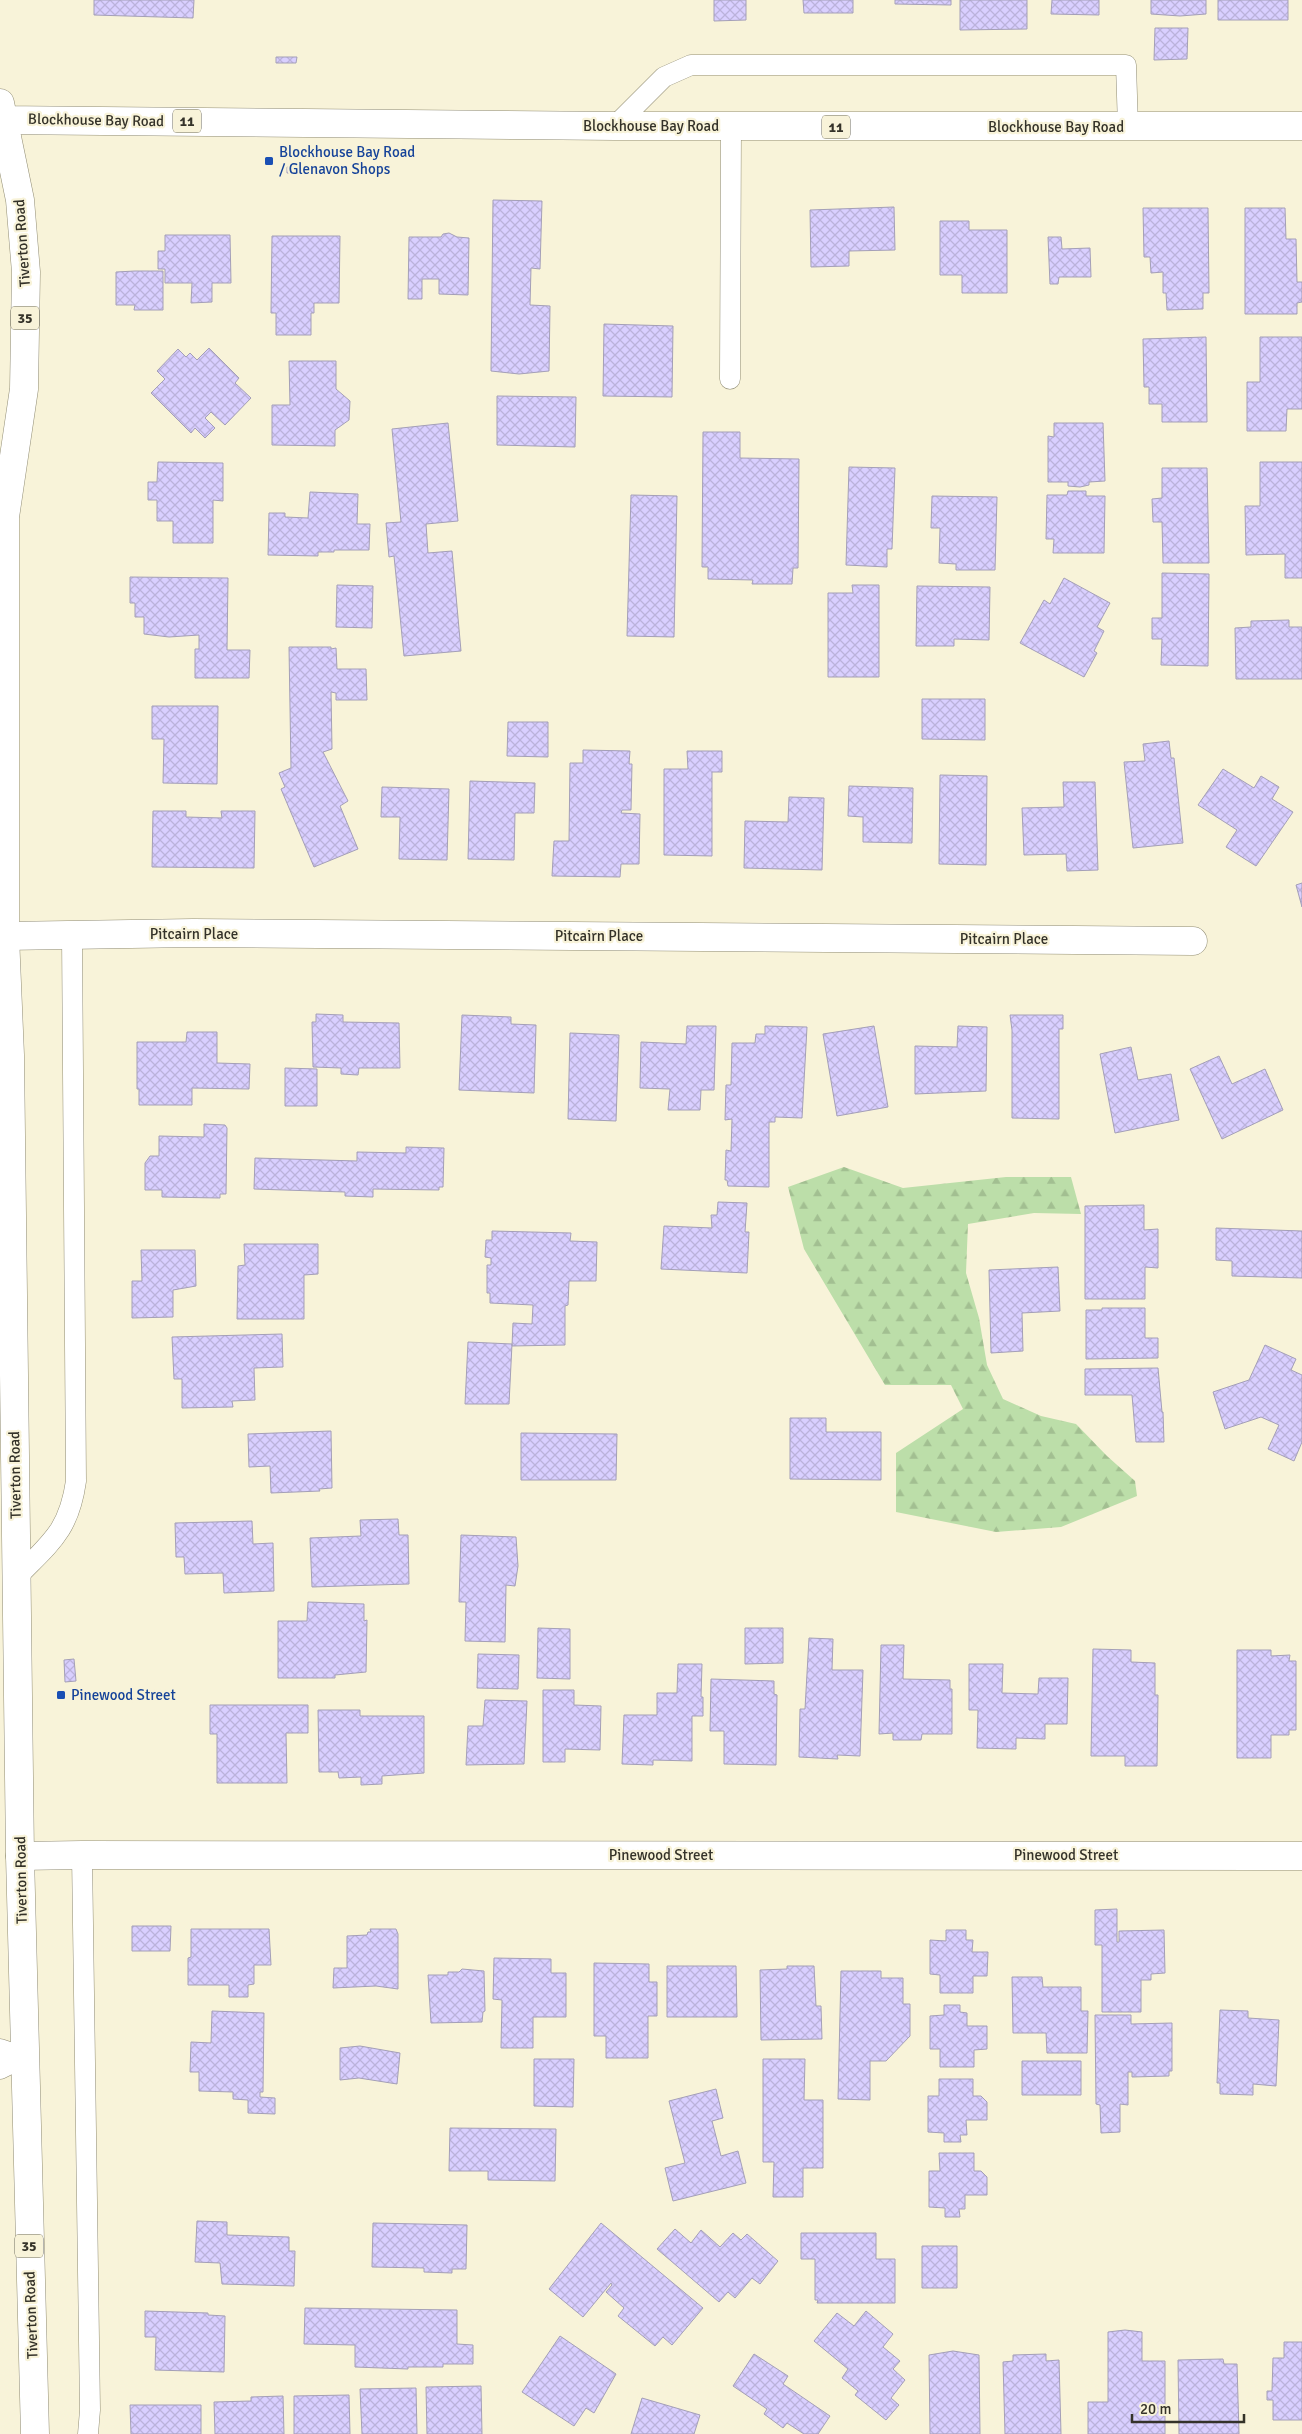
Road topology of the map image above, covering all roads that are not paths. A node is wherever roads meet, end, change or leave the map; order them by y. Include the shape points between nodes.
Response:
1 (2, 114) edge
2 (615, 126) junction
3 (731, 126) junction
4 (1302, 126) edge
5 (1128, 127) junction
6 (730, 379) dead end
7 (2, 507) edge
8 (72, 935) junction
9 (5, 936) junction
10 (1193, 940) dead end
11 (4, 1005) edge
12 (17, 1577) junction
13 (82, 1855) junction
14 (20, 1856) junction
15 (1302, 1856) edge
16 (12, 2053) edge
17 (0, 2069) edge
18 (35, 2434) edge
19 (88, 2434) edge

1 - 2 main road, Blockhouse Bay Road / 11
1 - 7 main road, Tiverton Road / 35 via 20,200 26,272 24,389
2 - 3 main road, Blockhouse Bay Road / 11
2 - 5 lane via 664,77 691,65 1126,65
3 - 5 main road, Blockhouse Bay Road / 11
3 - 6 lane
4 - 5 main road, Blockhouse Bay Road / 11
7 - 9 main road, Tiverton Road / 35
8 - 9 main road, Pitcairn Place
8 - 10 main road, Pitcairn Place via 193,933
8 - 12 lane via 76,1481 61,1531
9 - 11 main road, Tiverton Road / 35
11 - 12 main road, Tiverton Road / 35
12 - 14 main road, Tiverton Road / 35
13 - 14 main road, Pinewood Street
13 - 15 main road, Pinewood Street
13 - 19 lane
14 - 16 main road, Tiverton Road / 35
16 - 17 lane
16 - 18 main road, Tiverton Road / 35

